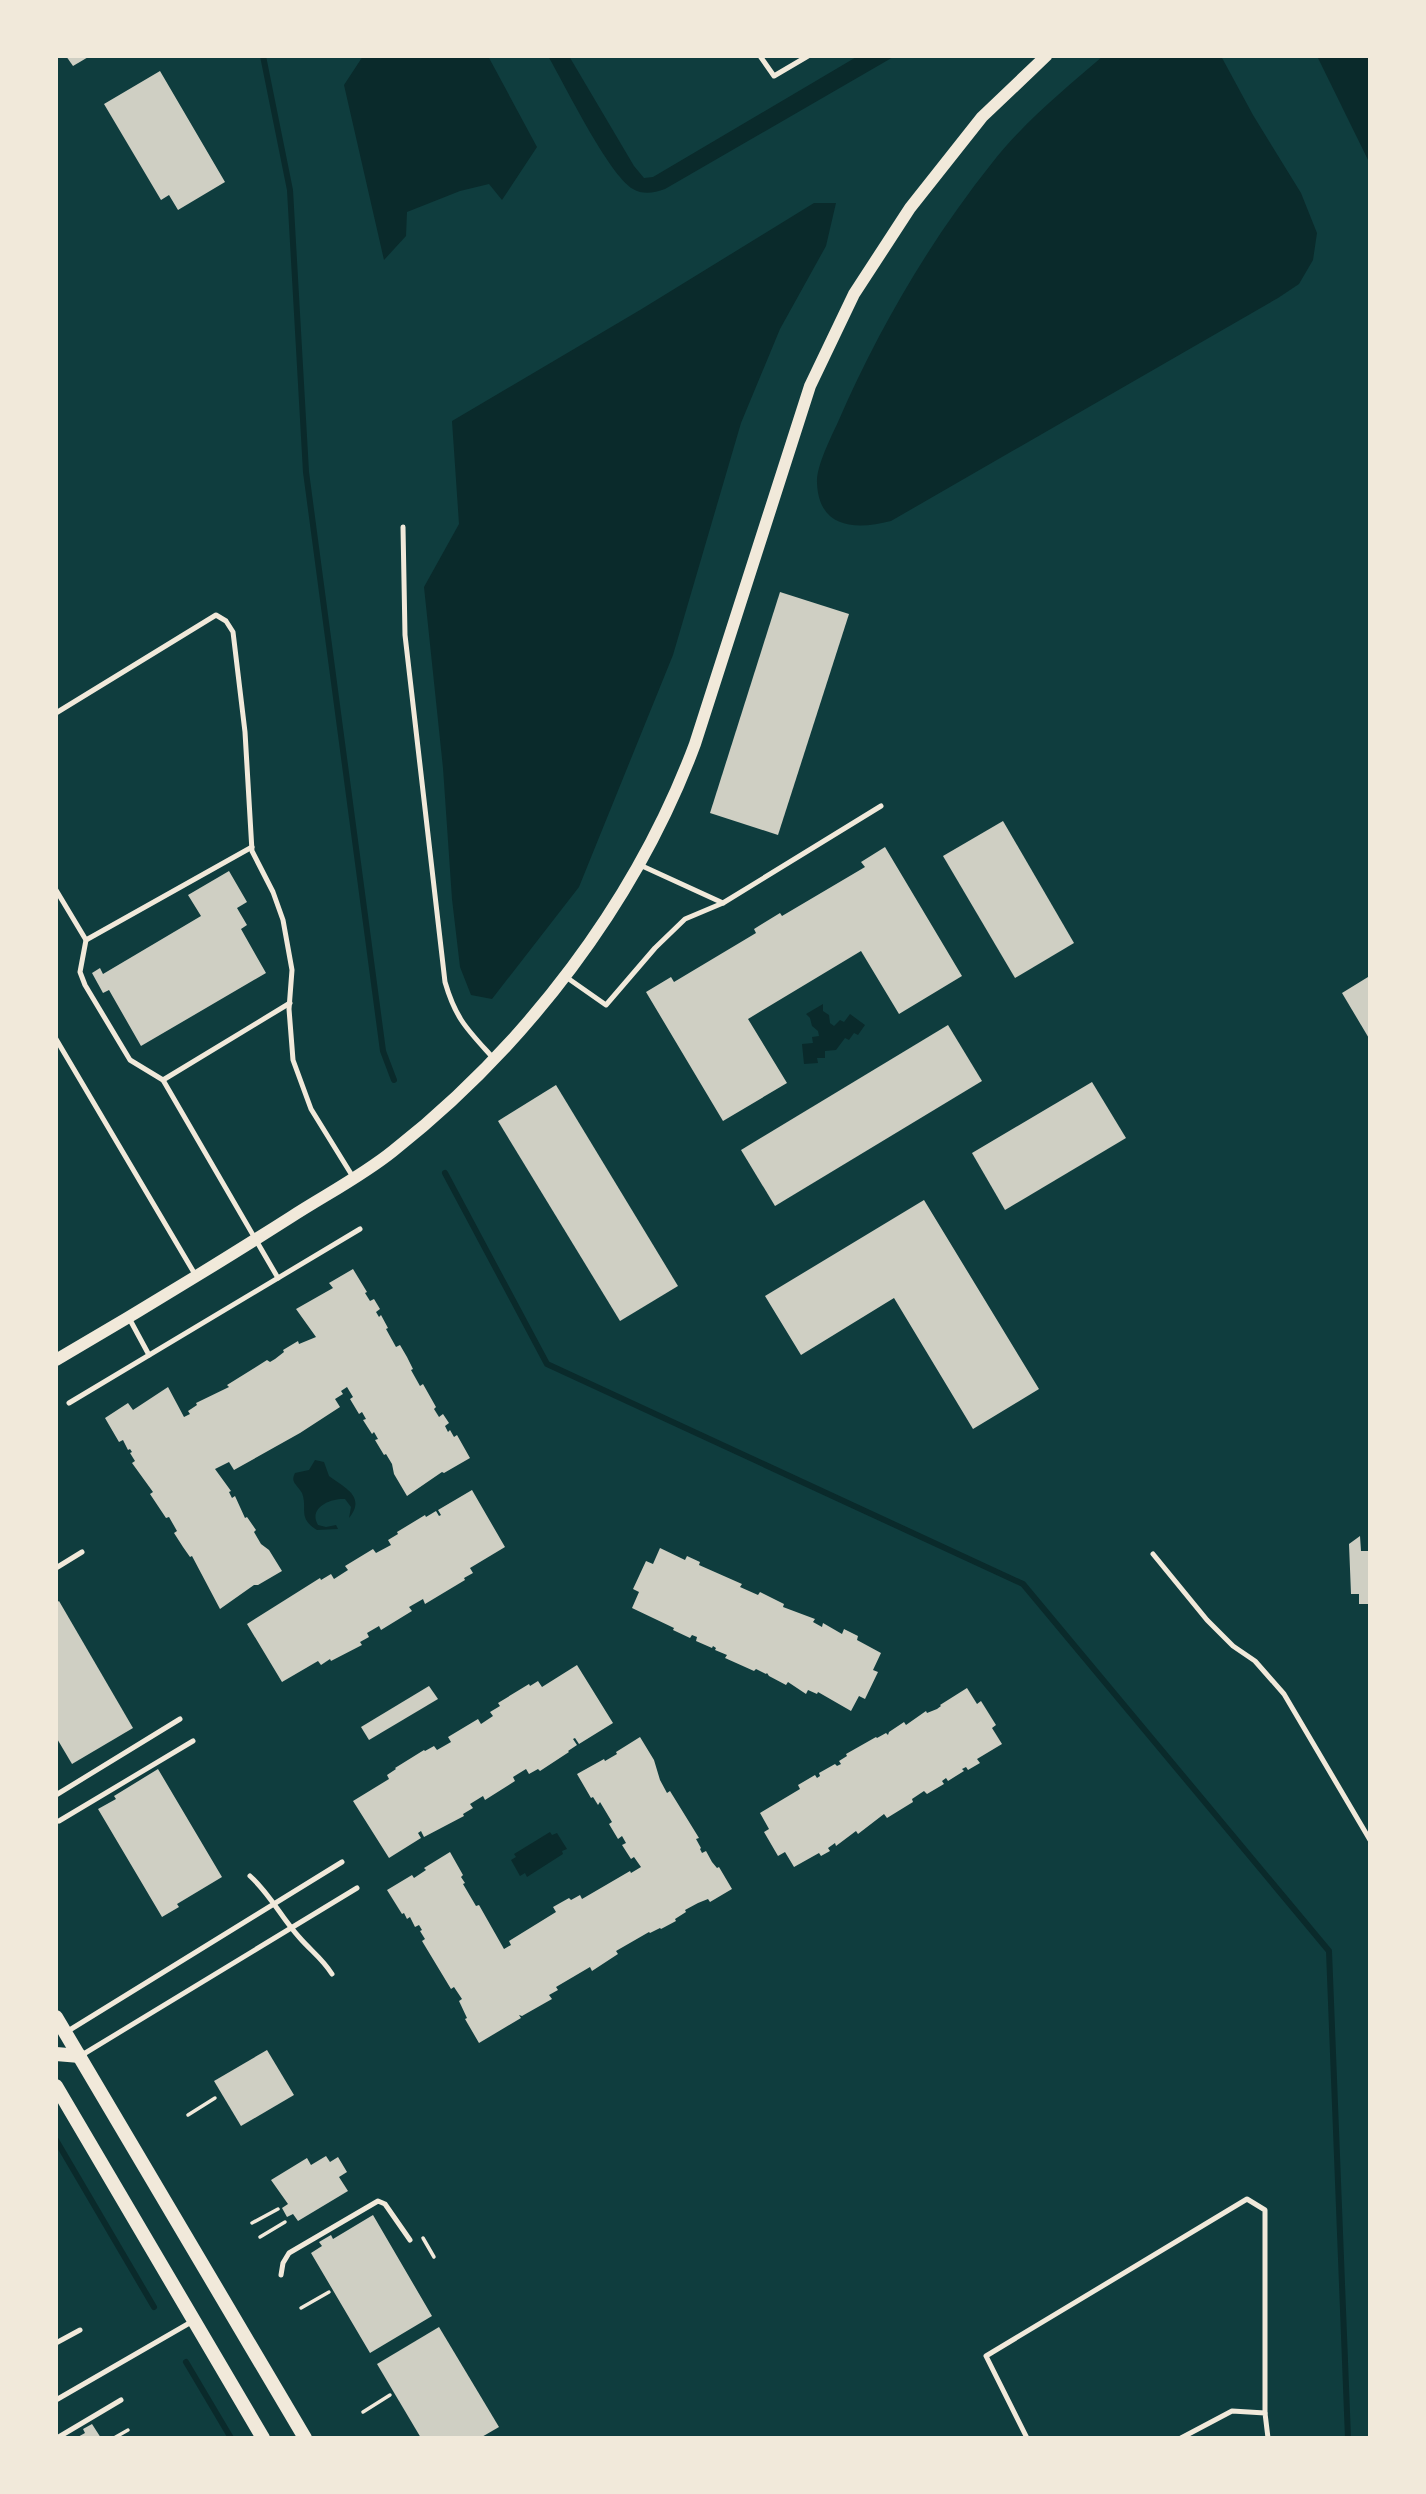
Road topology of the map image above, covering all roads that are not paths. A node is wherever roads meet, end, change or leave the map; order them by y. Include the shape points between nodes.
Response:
1 (760, 56) edge
2 (808, 56) edge
3 (1046, 56) edge
4 (403, 527) dead end
5 (56, 713) edge
6 (881, 806) dead end
7 (252, 847) junction
8 (639, 864) junction
9 (56, 890) edge
10 (723, 903) junction
11 (86, 940) junction
12 (565, 976) junction
13 (290, 1003) junction
14 (56, 1039) edge
15 (494, 1059) junction
16 (163, 1080) junction
17 (354, 1177) junction
18 (360, 1228) dead end
19 (256, 1239) junction
20 (196, 1276) junction
21 (278, 1278) junction
22 (128, 1317) junction
23 (149, 1355) junction
24 (56, 1360) edge
25 (69, 1403) dead end
26 (82, 1552) dead end
27 (1153, 1554) dead end
28 (56, 1568) edge
29 (180, 1719) dead end
30 (193, 1741) dead end
31 (56, 1795) edge
32 (59, 1821) dead end
33 (1370, 1840) edge
34 (342, 1862) dead end
35 (250, 1876) dead end
36 (357, 1888) dead end
37 (274, 1904) junction
38 (292, 1928) junction
39 (332, 1974) dead end
40 (56, 2017) edge
41 (61, 2036) edge
42 (56, 2054) edge
43 (79, 2056) junction
44 (56, 2086) edge
45 (410, 2240) dead end
46 (282, 2275) dead end
47 (194, 2320) junction
48 (80, 2330) dead end
49 (56, 2343) edge
50 (56, 2400) edge
51 (121, 2400) dead end
52 (1265, 2413) junction
53 (57, 2438) edge
54 (264, 2438) edge
55 (305, 2438) edge
56 (1027, 2438) edge
57 (1181, 2438) edge
58 (1268, 2438) edge

1 - 2 lane via 774,76
3 - 8 street via 982,117 910,208 854,294 810,386 680,785
4 - 15 lane via 405,635 445,982 462,1025
5 - 7 lane via 216,615 226,621 233,632 239,675
6 - 10 lane
7 - 11 lane
7 - 13 lane via 283,920 292,970
8 - 10 lane
8 - 12 street
9 - 11 lane
10 - 12 lane via 685,919 606,1005
11 - 16 lane via 80,972 85,985 130,1060
12 - 15 street
13 - 16 lane
13 - 17 lane via 293,1060 311,1109
14 - 20 lane
15 - 17 street via 392,1152
16 - 19 lane
17 - 19 street
18 - 21 lane
19 - 20 street
19 - 21 lane
20 - 22 street
21 - 23 lane
22 - 23 lane
22 - 24 street
23 - 25 lane
26 - 28 lane
27 - 33 lane via 1207,1620 1255,1661 1284,1694
29 - 31 lane
30 - 32 lane
34 - 37 lane
35 - 37 lane
36 - 38 lane
37 - 38 lane
37 - 41 lane
38 - 39 lane
38 - 43 lane
40 - 41 main road
41 - 43 main road
42 - 43 main road
43 - 55 main road
44 - 47 main road
45 - 46 lane via 385,2204 378,2201 289,2253
47 - 50 lane
47 - 54 main road
48 - 49 lane
51 - 53 lane
52 - 56 lane via 1265,2210 1247,2199 986,2356
52 - 57 lane via 1232,2411
52 - 58 lane

